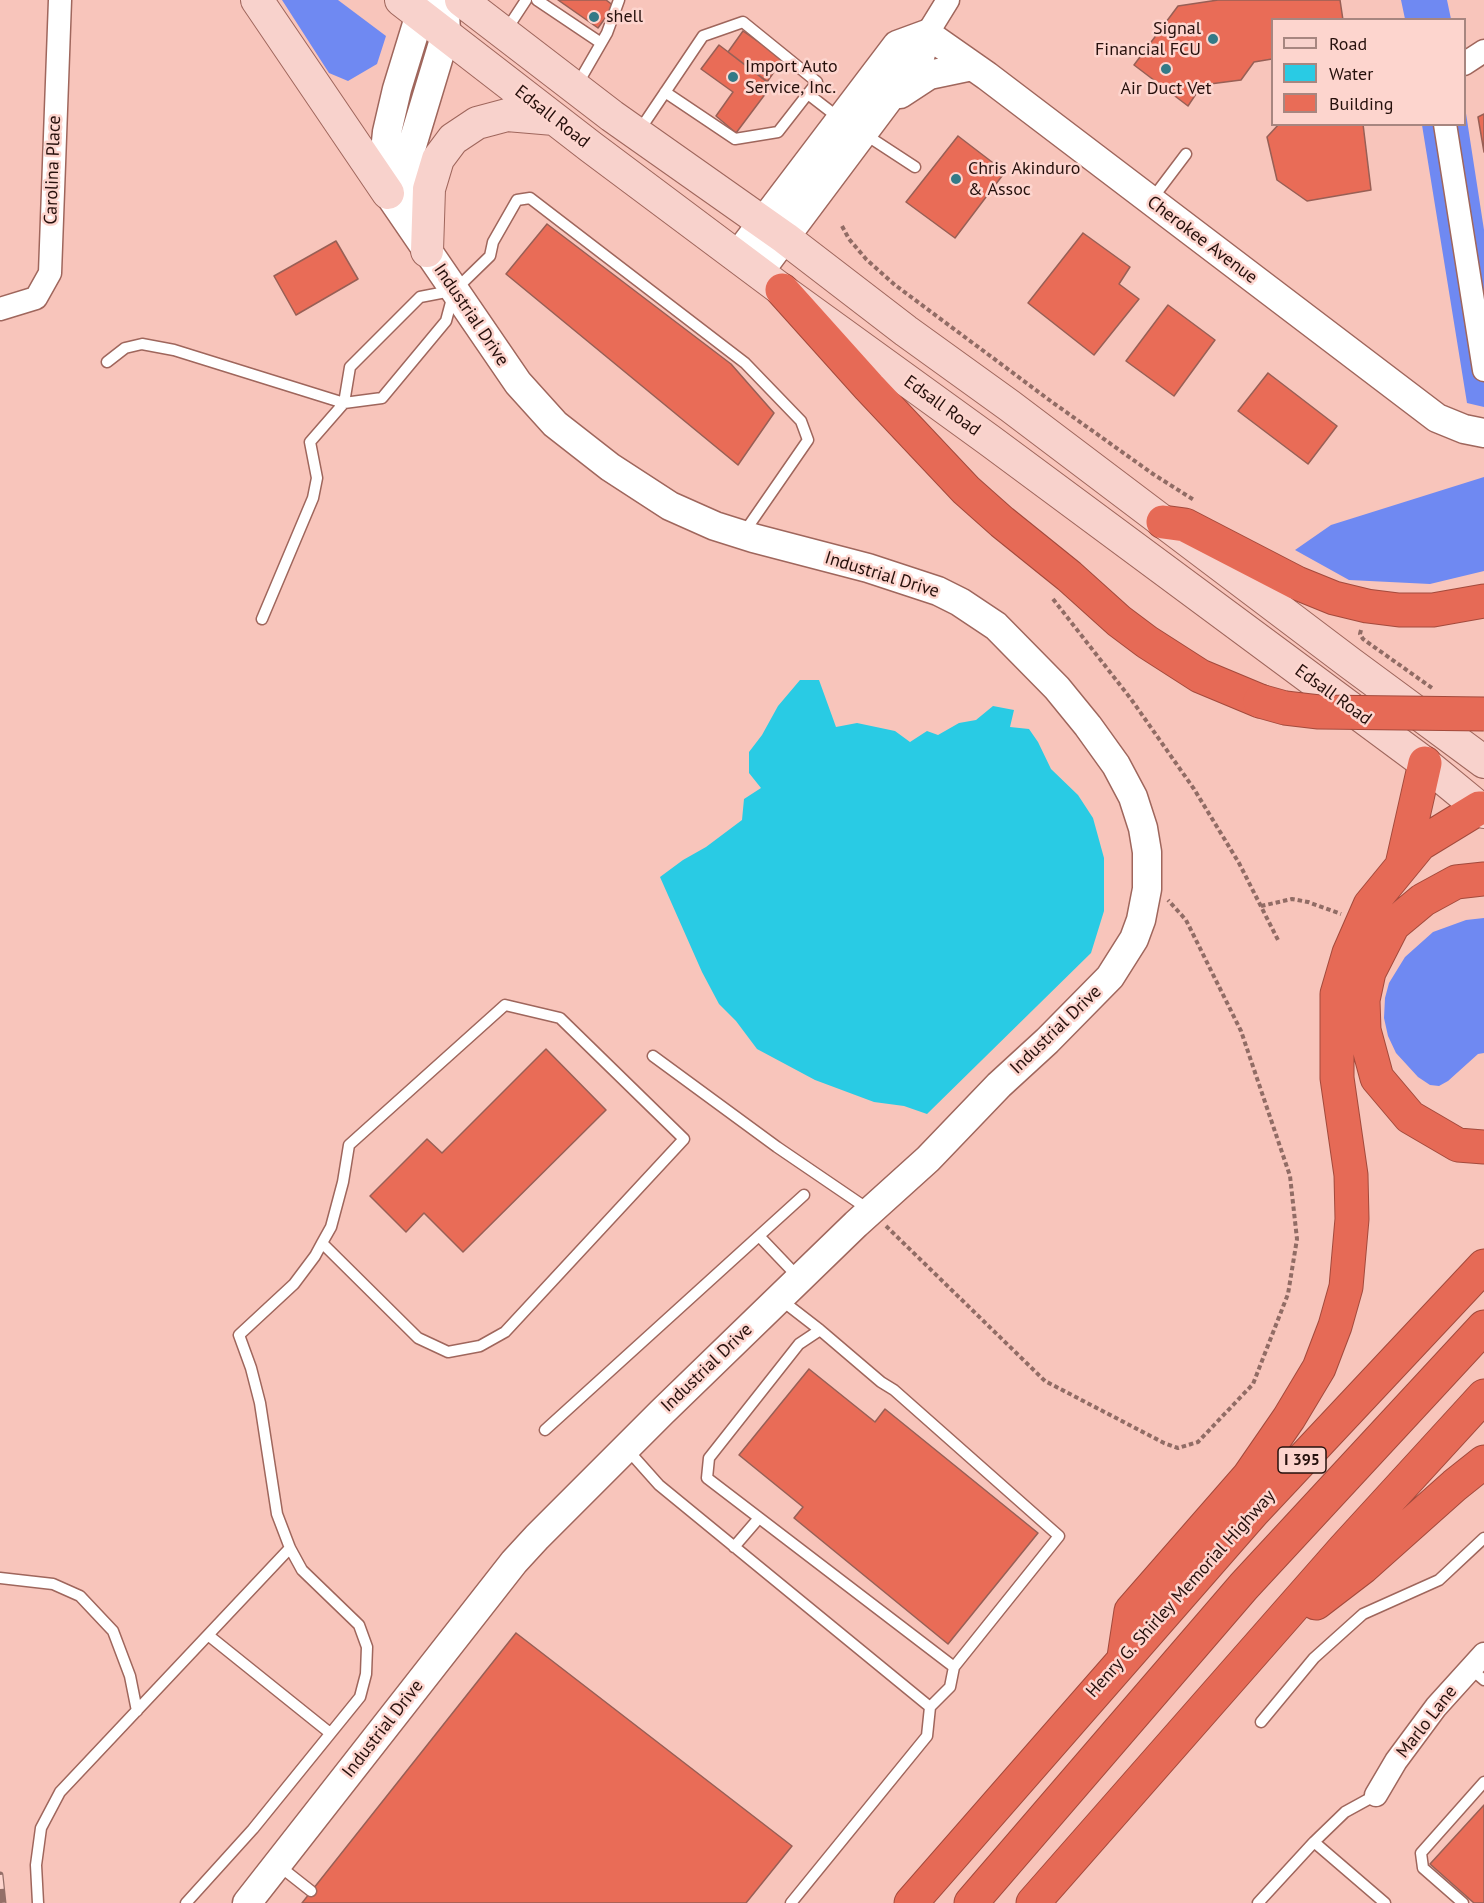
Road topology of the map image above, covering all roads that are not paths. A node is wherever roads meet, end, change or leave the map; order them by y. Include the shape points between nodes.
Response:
1 (60, 0) edge
2 (257, 0) edge
3 (461, 0) edge
4 (526, 0) edge
5 (537, 0) edge
6 (619, 0) edge
7 (948, 0) edge
8 (424, 3) edge
9 (446, 33) junction
10 (504, 33) junction
11 (927, 34) junction
12 (601, 43) junction
13 (1484, 51) edge
14 (1466, 63) edge
15 (972, 66) junction
16 (576, 88) junction
17 (665, 92) junction
18 (808, 94) junction
19 (882, 108) junction
20 (554, 119) junction
21 (852, 126) junction
22 (1445, 126) edge
23 (637, 133) junction
24 (1186, 154) dead end
25 (915, 167) dead end
26 (388, 193) junction
27 (1150, 201) junction
28 (774, 230) junction
29 (428, 251) junction
30 (759, 273) junction
31 (454, 291) junction
32 (0, 309) edge
33 (107, 362) dead end
34 (1484, 370) edge
35 (344, 403) junction
36 (1484, 433) edge
37 (1163, 522) junction
38 (743, 535) junction
39 (1484, 601) edge
40 (262, 619) dead end
41 (1484, 714) edge
42 (1484, 762) edge
43 (1425, 763) junction
44 (1482, 809) edge
45 (1402, 864) junction
46 (1484, 879) edge
47 (653, 1056) dead end
48 (1484, 1148) edge
49 (804, 1195) dead end
50 (880, 1220) junction
51 (759, 1236) junction
52 (322, 1243) junction
53 (1484, 1266) edge
54 (800, 1279) junction
55 (779, 1299) junction
56 (1484, 1327) edge
57 (820, 1330) junction
58 (1484, 1396) edge
59 (545, 1430) dead end
60 (626, 1448) junction
61 (1484, 1462) edge
62 (759, 1518) junction
63 (1484, 1538) edge
64 (734, 1547) junction
65 (290, 1548) junction
66 (0, 1578) edge
67 (208, 1635) junction
68 (1251, 1654) junction
69 (1124, 1657) junction
70 (954, 1667) junction
71 (1480, 1668) edge
72 (930, 1707) junction
73 (137, 1711) junction
74 (1261, 1722) dead end
75 (330, 1733) junction
76 (1484, 1782) edge
77 (1376, 1794) joint
78 (1314, 1842) junction
79 (277, 1864) junction
80 (311, 1891) dead end
81 (253, 1901) edge
82 (38, 1903) edge
83 (186, 1903) edge
84 (791, 1903) edge
85 (911, 1903) edge
86 (971, 1903) edge
87 (1033, 1903) edge
88 (1258, 1903) edge
89 (1385, 1903) edge
90 (1463, 1903) edge

1 - 32 street, Carolina Place via 50,273 36,298
2 - 26 main road
3 - 10 main road, Edsall Road
4 - 10 lane
5 - 12 lane
6 - 12 lane
7 - 11 street
8 - 9 main road, Edsall Road
8 - 26 street, Industrial Drive via 387,132 384,161
9 - 20 main road, Edsall Road
9 - 29 street, Industrial Drive via 411,149 408,174
10 - 16 main road, Edsall Road
11 - 15 street, Cherokee Avenue
11 - 19 street via 920,57
11 - 21 street via 897,45
12 - 16 lane
13 - 14 street
15 - 19 street via 929,75
15 - 27 street, Cherokee Avenue
16 - 23 main road, Edsall Road
17 - 18 lane via 735,139 778,132
17 - 18 lane via 703,36 743,22 817,82
17 - 23 lane
18 - 21 lane
19 - 21 street
20 - 29 main road via 507,115 477,123 453,139 438,159 429,189
20 - 30 main road, Edsall Road
21 - 25 lane
21 - 28 street
22 - 34 street
23 - 28 main road, Edsall Road
24 - 27 lane
26 - 29 street, Industrial Drive
27 - 36 street, Cherokee Avenue via 1437,418
28 - 30 street
28 - 37 main road, Edsall Road
29 - 31 street, Industrial Drive
30 - 41 highway, bridge via 966,490 1119,621 1200,676 1286,708
30 - 43 main road, Edsall Road
31 - 35 lane via 446,321 382,398
31 - 35 lane via 420,297 350,367
31 - 38 street, Industrial Drive via 518,383 555,424 610,467 670,506
31 - 38 lane via 490,256 493,242 517,200 530,198 745,363 801,421 808,440
33 - 35 lane via 125,348 142,344 174,350
35 - 40 lane via 310,442 317,478 313,498
37 - 39 highway via 1185,525 1334,598 1399,610 1433,610
37 - 42 main road, Edsall Road
38 - 50 street, Industrial Drive via 912,582 938,591 983,616 1022,651 1088,726 1116,765 1133,797 1143,828 1148,876 1144,907 1134,939 1110,976 928,1159
43 - 44 main road, Edsall Road
43 - 45 highway
44 - 45 highway via 1420,844
45 - 69 highway via 1370,905 1349,953 1338,994 1338,1078 1351,1175 1352,1219 1346,1287 1335,1326 1319,1368 1249,1476 1131,1611
46 - 48 highway via 1456,882 1423,900 1394,925 1369,972 1363,1000 1364,1030 1377,1078 1410,1117 1458,1145
47 - 50 lane
49 - 51 lane
50 - 54 street, Industrial Drive
51 - 54 lane
51 - 59 lane
52 - 52 lane via 331,1227 344,1182 349,1145 505,1005 560,1018 684,1139 506,1332 480,1346 448,1352 418,1338
52 - 65 lane via 294,1284 239,1335 260,1403 277,1514
53 - 69 highway, Henry G. Shirley Memorial Highway / I 395 via 1254,1511
54 - 55 street, Industrial Drive
55 - 57 lane
55 - 60 street, Industrial Drive
56 - 86 highway via 1244,1586
57 - 62 lane via 800,1344 709,1458 707,1478
57 - 70 lane via 1059,1536
58 - 68 highway
60 - 64 lane via 658,1485
60 - 79 street, Industrial Drive via 514,1562
61 - 68 highway via 1363,1567
62 - 64 lane
62 - 70 lane
63 - 74 lane via 1439,1580 1363,1614 1314,1658
64 - 72 lane
65 - 67 lane
65 - 75 lane via 302,1570 359,1625 367,1647 360,1697
66 - 73 lane via 53,1584 80,1596 113,1631 130,1676
67 - 73 lane
67 - 75 lane
68 - 87 highway
69 - 85 highway, Henry G. Shirley Memorial Highway / I 395
70 - 72 lane via 950,1687
71 - 77 street, Marlo Lane via 1436,1707
72 - 84 lane via 927,1736
73 - 82 lane via 60,1792 41,1828 36,1865
75 - 83 lane via 253,1829
76 - 90 lane via 1421,1853 1424,1868
77 - 78 lane via 1345,1812
78 - 88 lane
78 - 89 lane
79 - 80 lane
79 - 81 street, Industrial Drive

